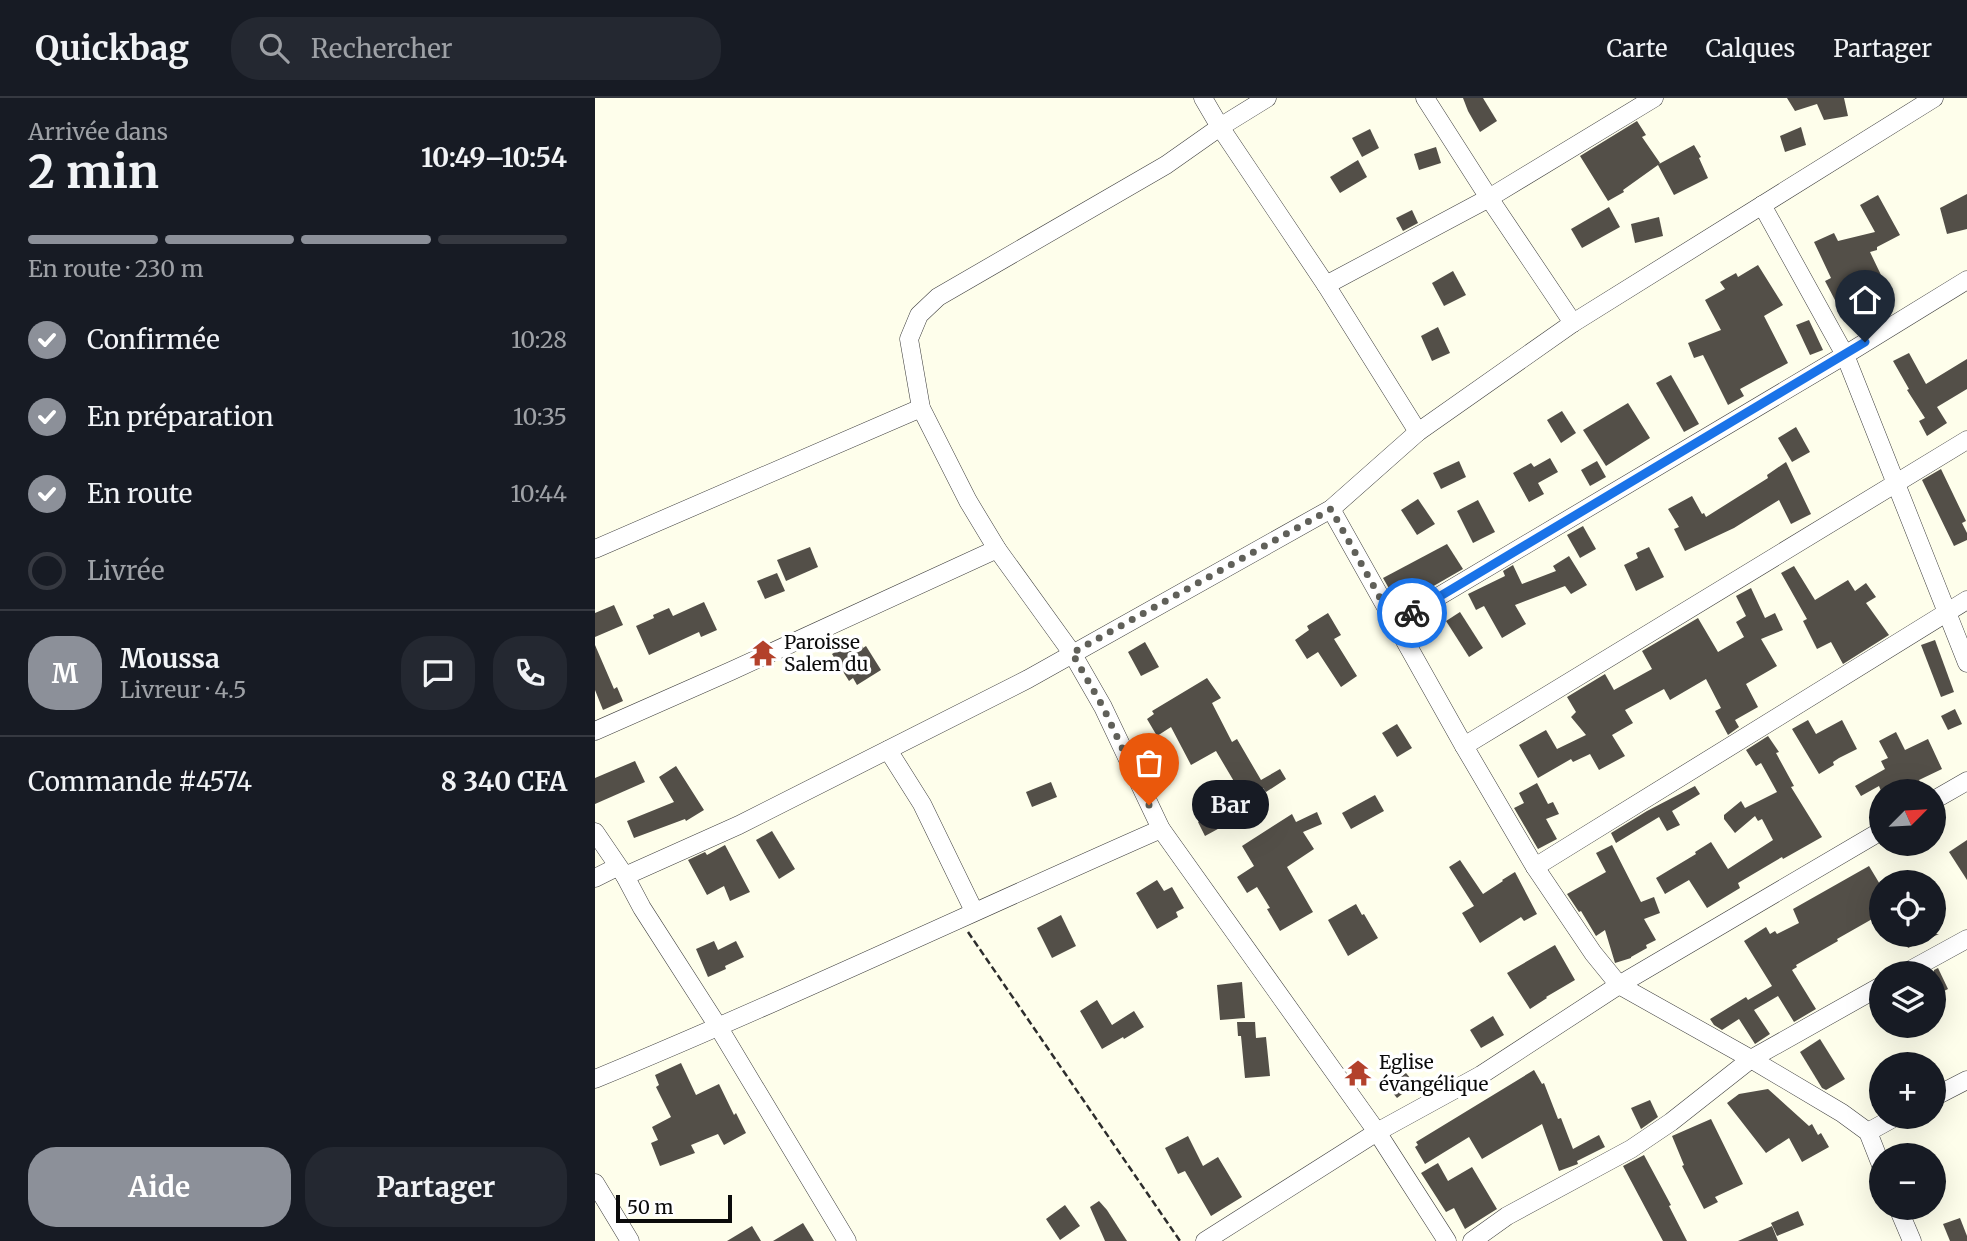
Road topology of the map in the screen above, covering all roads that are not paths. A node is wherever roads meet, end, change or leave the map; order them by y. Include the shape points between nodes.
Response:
1 (1203, 98) edge
2 (1267, 98) edge
3 (1425, 98) edge
4 (1934, 98) edge
5 (1642, 101) edge
6 (1220, 127) junction
7 (1489, 198) junction
8 (1762, 205) junction
9 (1967, 280) edge
10 (1326, 285) junction
11 (1573, 323) junction
12 (1845, 355) junction
13 (921, 408) junction
14 (1417, 432) junction
15 (1967, 440) edge
16 (1896, 483) junction
17 (1331, 509) junction
18 (595, 549) edge
19 (997, 549) junction
20 (1967, 600) edge
21 (1947, 612) junction
22 (1394, 623) junction
23 (1072, 653) junction
24 (1967, 663) edge
25 (595, 731) edge
26 (1464, 746) junction
27 (888, 750) junction
28 (1967, 780) edge
29 (1946, 793) edge
30 (1161, 829) junction
31 (595, 832) edge
32 (1869, 838) edge
33 (1535, 867) junction
34 (621, 872) junction
35 (595, 878) edge
36 (966, 915) junction
37 (1967, 939) edge
38 (1927, 961) edge
39 (1619, 985) junction
40 (1869, 993) edge
41 (719, 1028) junction
42 (1751, 1059) junction
43 (595, 1079) edge
44 (1967, 1080) edge
45 (1946, 1091) edge
46 (1873, 1129) edge
47 (1377, 1132) junction
48 (1868, 1132) junction
49 (1872, 1143) edge
50 (595, 1183) edge
51 (1903, 1220) edge
52 (630, 1241) edge
53 (847, 1241) edge
54 (1205, 1241) edge
55 (1447, 1241) edge
56 (1472, 1241) edge
57 (1912, 1241) edge

1 - 6 street
2 - 6 street
3 - 7 street
4 - 8 street
5 - 7 street
6 - 10 street
6 - 13 street via 1166,165 938,297 919,316 909,339
7 - 10 street
7 - 11 street
8 - 11 street
8 - 12 street
9 - 12 street
10 - 14 street
11 - 14 street
12 - 16 street
12 - 22 street
13 - 18 street
13 - 19 street
14 - 17 street
15 - 16 street
16 - 21 street
16 - 26 street
17 - 22 street
17 - 23 street
19 - 23 street
19 - 25 street
20 - 21 street
21 - 24 street
21 - 33 street
22 - 26 street
23 - 27 street
23 - 30 street
26 - 33 street
27 - 34 street via 739,825
27 - 36 street via 922,804
28 - 29 street
30 - 36 street
30 - 47 street
31 - 34 street
32 - 39 street
33 - 39 street
34 - 35 street
34 - 41 street
36 - 41 street
37 - 38 street
39 - 42 street
39 - 47 street via 1481,1075
40 - 42 street
41 - 43 street
41 - 53 street
42 - 48 street
42 - 56 street via 1631,1149 1507,1216
44 - 45 street
46 - 48 street
47 - 54 street
47 - 55 street
48 - 49 street
50 - 52 street
51 - 57 street

